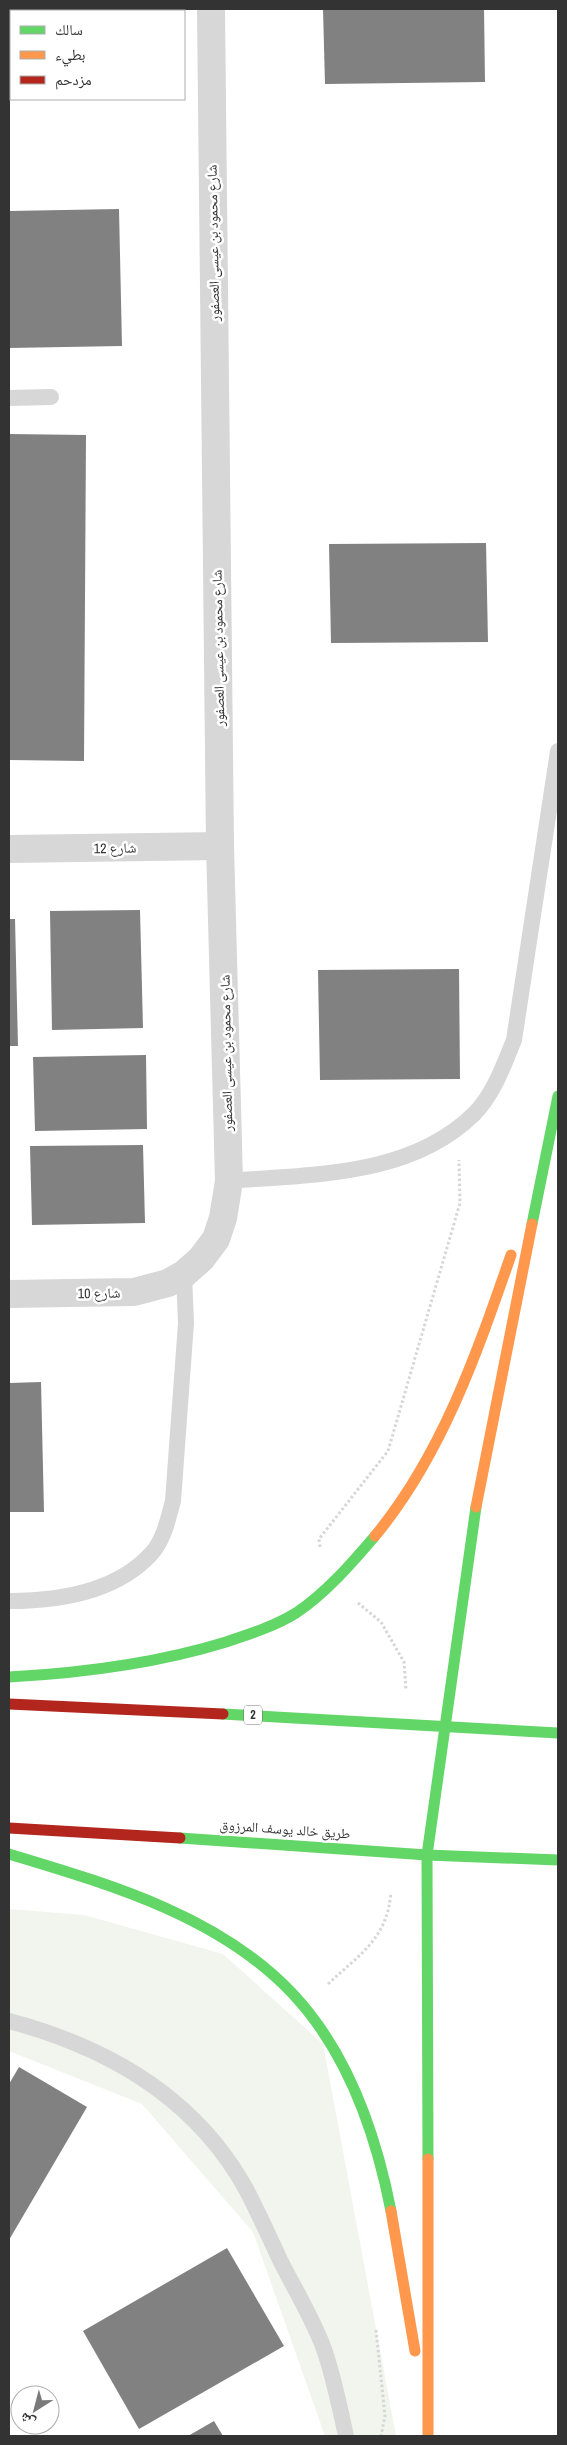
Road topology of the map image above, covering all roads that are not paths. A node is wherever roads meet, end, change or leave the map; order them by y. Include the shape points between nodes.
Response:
1 (211, 9) edge
2 (9, 398) edge
3 (51, 398) dead end
4 (558, 752) edge
5 (220, 846) junction
6 (9, 849) edge
7 (558, 1096) edge
8 (544, 1159) junction
9 (229, 1181) junction
10 (184, 1274) junction
11 (9, 1294) edge
12 (9, 1602) edge
13 (9, 1677) edge
14 (9, 1704) edge
15 (444, 1725) junction
16 (558, 1734) edge
17 (9, 1828) edge
18 (9, 1854) edge
19 (426, 1855) junction
20 (558, 1860) edge
21 (9, 2021) edge
22 (428, 2433) edge
23 (346, 2436) edge

1 - 5 street, شارع محمود بن عيسى العصفور
2 - 3 lane
4 - 9 lane via 514,1040 502,1069 475,1113 436,1142 411,1154 360,1170
5 - 6 street, شارع 12
5 - 9 street, شارع محمود بن عيسى العصفور
7 - 8 main road
8 - 13 main road via 464,1380 410,1488 387,1525 360,1556 297,1612 259,1630 178,1656 125,1667
8 - 15 main road via 478,1499
9 - 10 street, شارع محمود بن عيسى العصفور via 216,1239
10 - 11 street, شارع 10 via 168,1283 134,1292
10 - 12 lane via 186,1323 173,1501 165,1530 152,1553 131,1571 107,1584 42,1601
14 - 15 main road, 2
15 - 16 main road, 2
15 - 19 main road
17 - 19 main road, طريق خالد يوسف المرزوق
18 - 22 main road via 117,1890 190,1919 257,1962 304,2007 343,2068 364,2114 376,2152 398,2248
19 - 20 main road, طريق خالد يوسف المرزوق
19 - 22 main road
21 - 23 lane via 81,2044 118,2062 184,2110 218,2146 245,2188 325,2351

